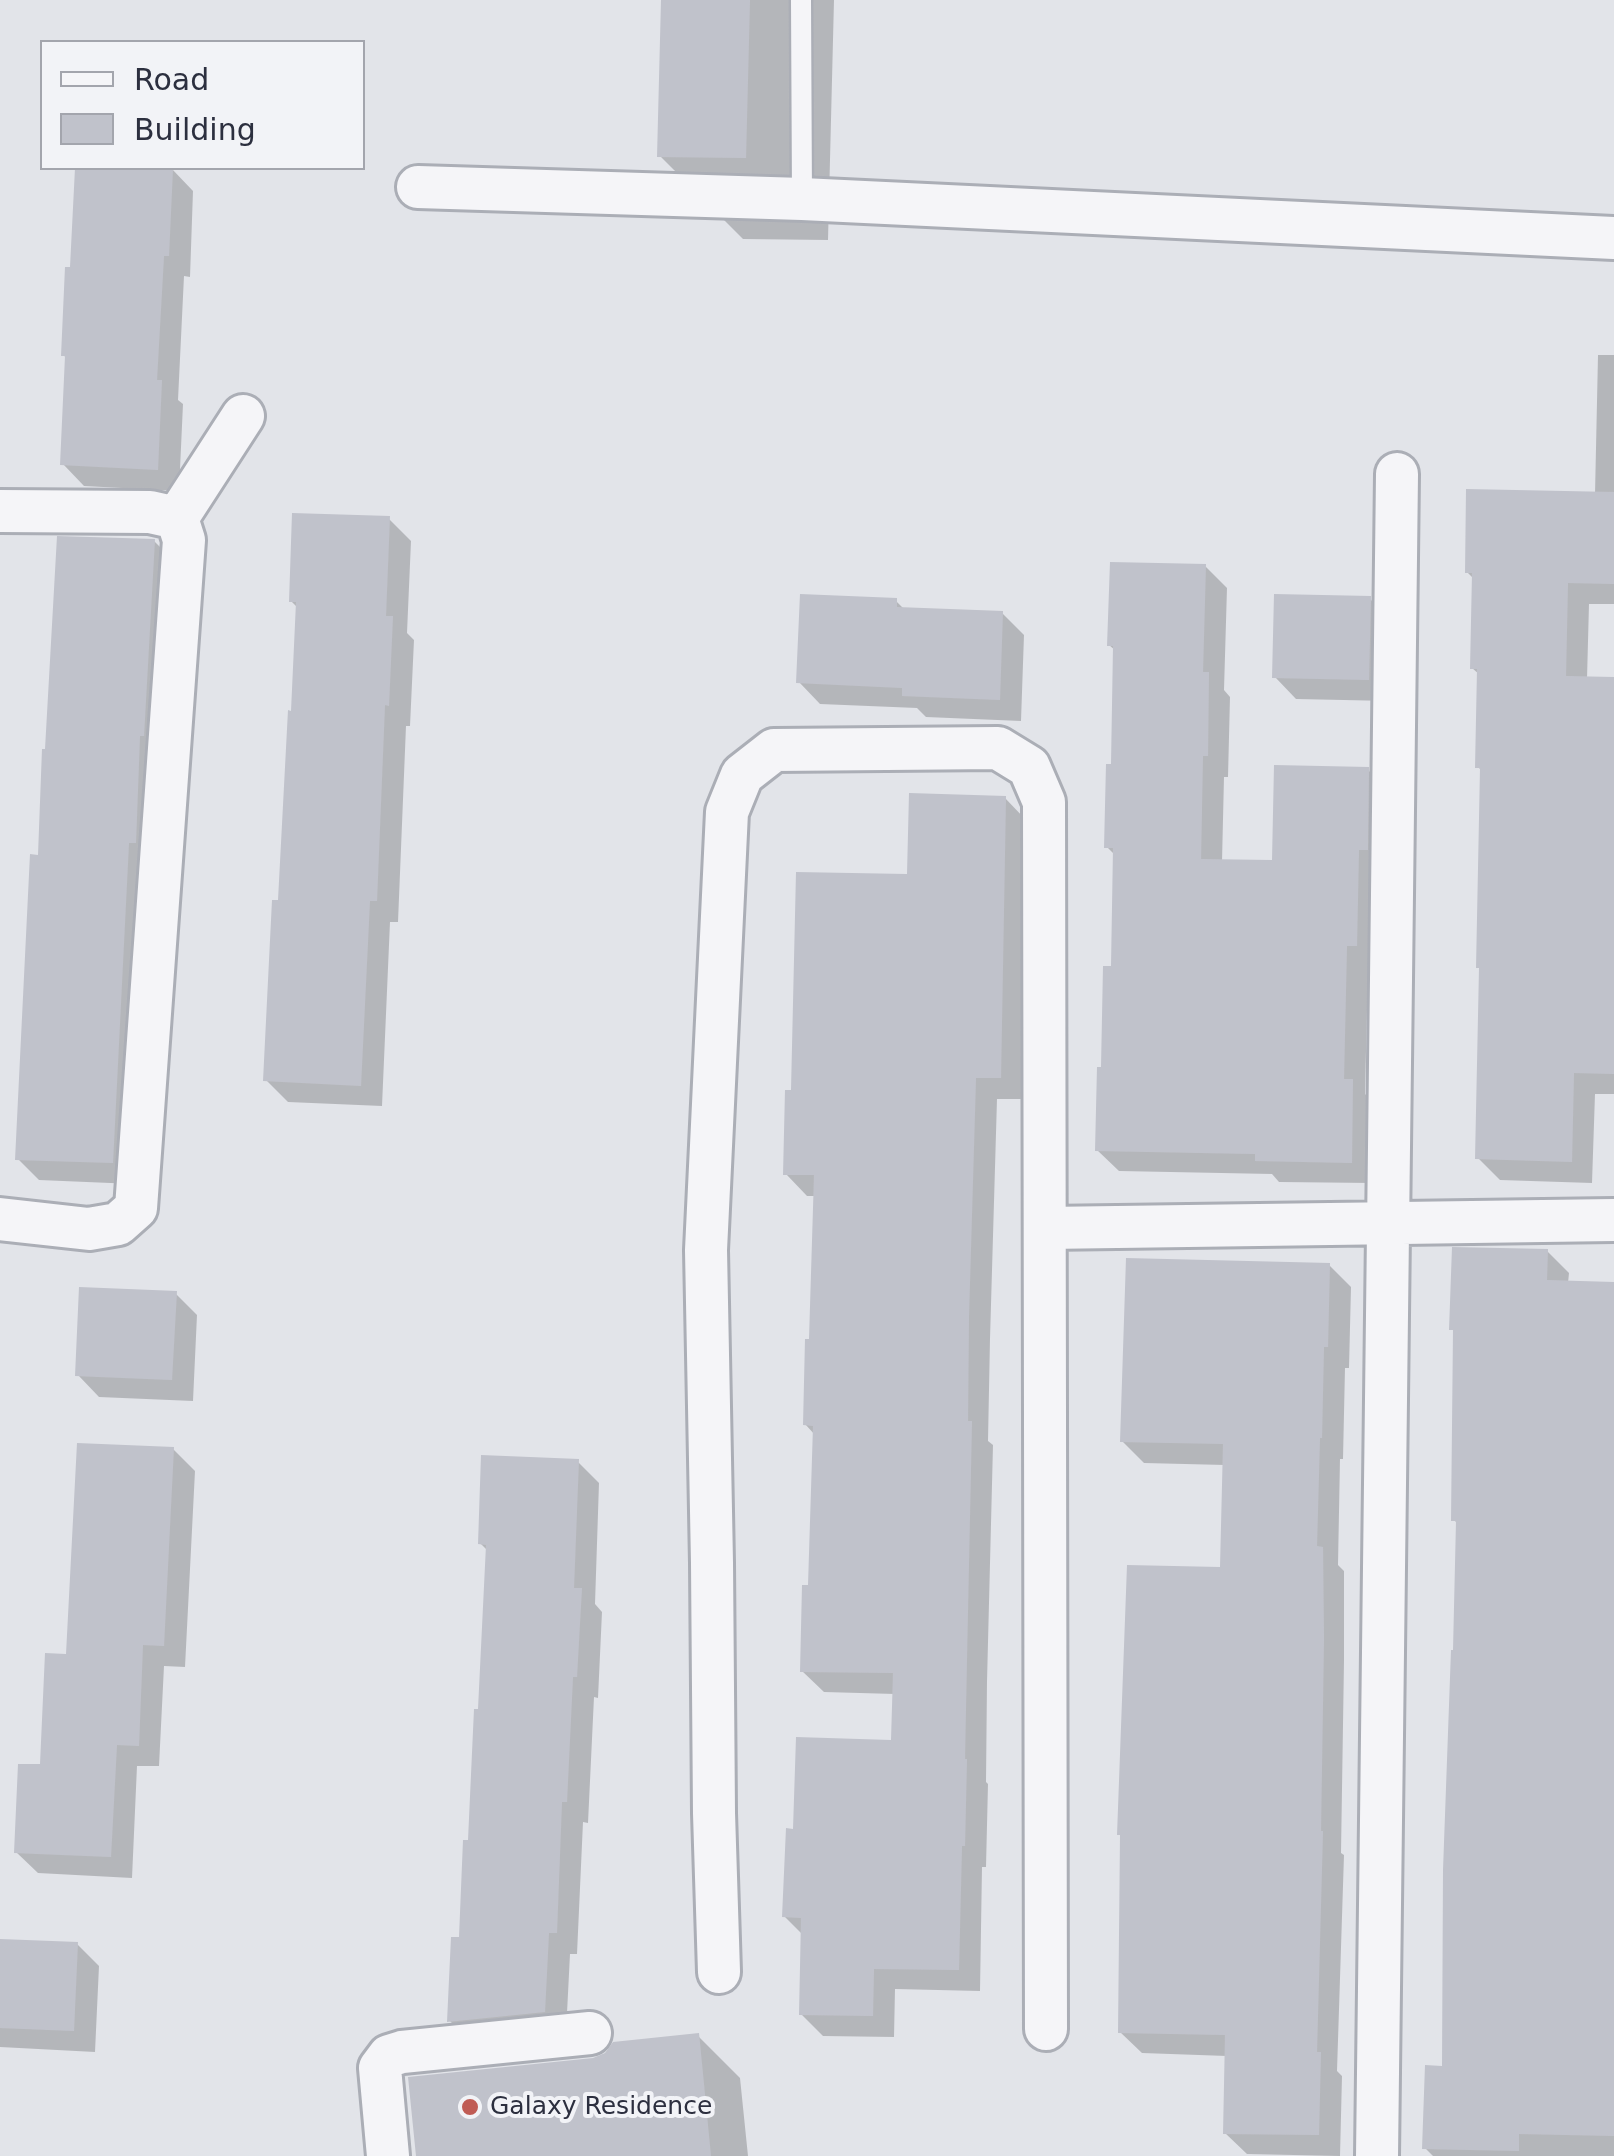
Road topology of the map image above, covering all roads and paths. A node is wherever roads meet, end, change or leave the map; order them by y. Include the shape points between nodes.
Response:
1 (801, 0) edge
2 (418, 187) dead end
3 (802, 199) junction
4 (1614, 238) edge
5 (243, 416) dead end
6 (1397, 474) dead end
7 (0, 511) edge
8 (176, 518) junction
9 (0, 1219) edge
10 (1614, 1220) edge
11 (1388, 1223) junction
12 (1046, 1228) junction
13 (719, 1972) dead end
14 (1046, 2028) dead end
15 (590, 2033) dead end
16 (388, 2156) edge
17 (1377, 2156) edge

1 - 3 lane
2 - 3 street
3 - 4 street
5 - 8 street
6 - 11 street
7 - 8 street
8 - 9 street via 184,540 136,1208 118,1224 89,1228
10 - 11 street
11 - 12 street
11 - 17 street
12 - 13 street via 1044,802 1029,766 998,748 774,750 742,775 727,812 706,1250
12 - 14 street
15 - 16 street via 390,2056 380,2068

